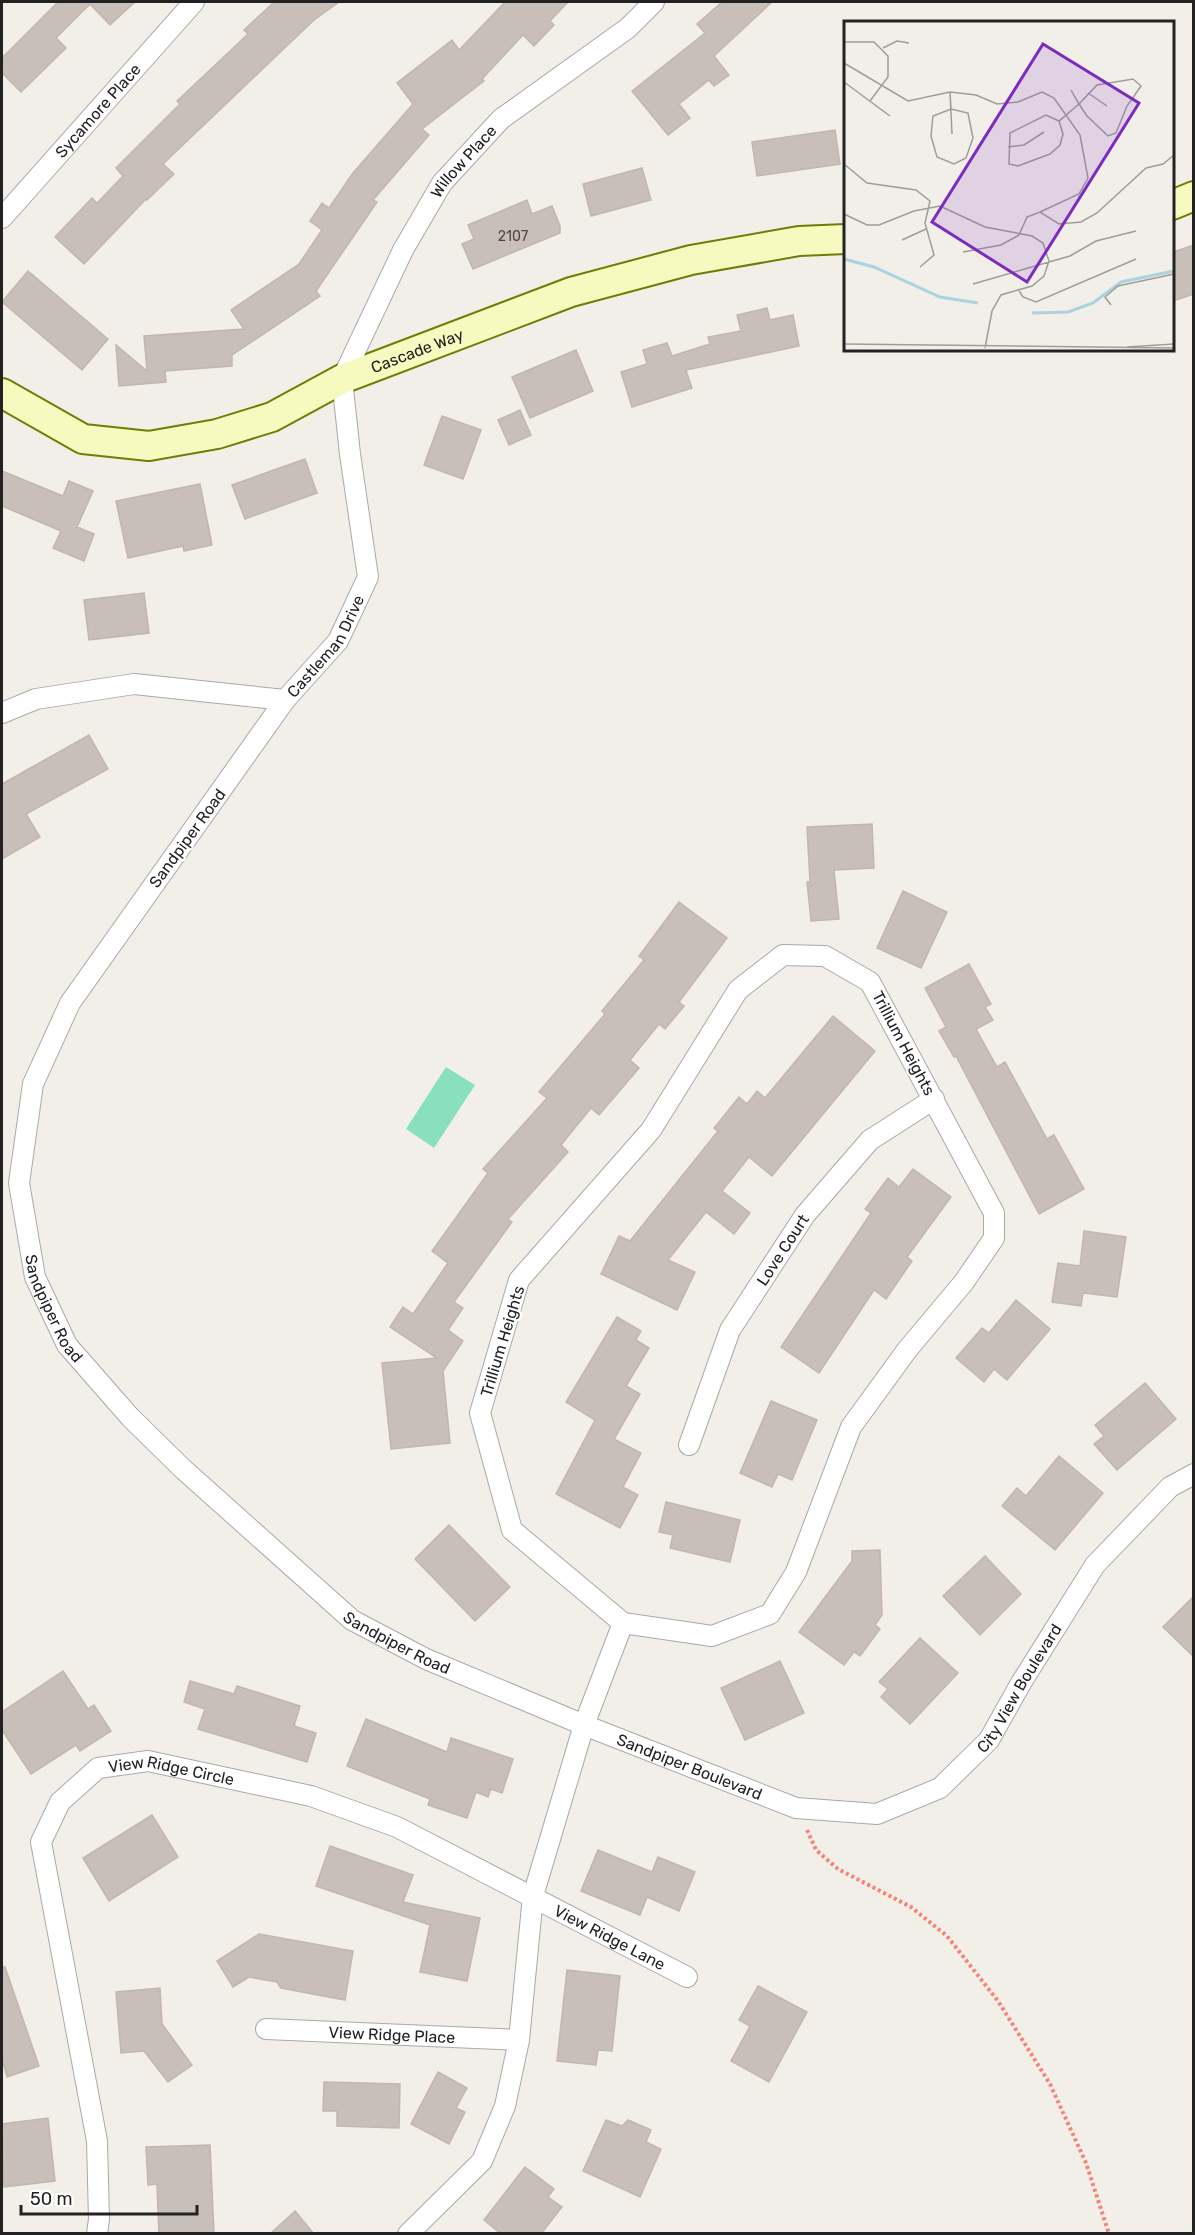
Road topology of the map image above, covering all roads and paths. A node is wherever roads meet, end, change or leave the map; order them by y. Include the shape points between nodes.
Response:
1 (194, 2) edge
2 (654, 2) edge
3 (1194, 196) edge
4 (1174, 205) edge
5 (2, 218) edge
6 (844, 239) edge
7 (342, 379) junction
8 (2, 393) edge
9 (285, 700) junction
10 (2, 713) edge
11 (934, 1099) junction
12 (689, 1445) dead end
13 (1194, 1474) edge
14 (623, 1623) junction
15 (584, 1725) junction
16 (796, 1808) junction
17 (533, 1896) junction
18 (687, 1977) dead end
19 (266, 2029) dead end
20 (519, 2040) junction
21 (97, 2234) edge
22 (408, 2234) edge
23 (1109, 2234) edge

1 - 5 street, Sycamore Place
2 - 7 street, Willow Place via 628,28 501,119 442,183 403,250
3 - 4 street
6 - 7 street, Cascade Way via 799,241 691,260 571,292
7 - 8 street, Cascade Way via 272,417 217,434 149,446 83,439
7 - 9 street, Castleman Drive via 368,577 338,641
9 - 10 street, Castleman Drive via 134,684 36,699
9 - 15 street, Sandpiper Road via 70,1003 33,1084 19,1183 35,1277 67,1345 130,1417 352,1620 426,1659
11 - 12 street, Love Court via 870,1140 806,1215 730,1330
11 - 14 street, Trillium Heights via 994,1213 994,1238 851,1427 796,1572 770,1614 712,1636
11 - 14 street, Trillium Heights via 870,982 825,956 783,955 738,990 651,1130 519,1280 480,1413 512,1530
13 - 16 street, City View Boulevard via 1170,1487 1095,1565 989,1740 940,1788 877,1814
14 - 15 street
15 - 16 street, Sandpiper Boulevard
15 - 17 street
16 - 23 path via 816,1850 838,1869 911,1907 947,1936 998,2001 1050,2084 1086,2163
17 - 18 street, View Ridge Lane
17 - 20 street
17 - 21 street, View Ridge Circle via 397,1827 311,1796 148,1761 98,1768 60,1802 41,1842 97,2142
19 - 20 street, View Ridge Place
20 - 22 street via 505,2106 482,2161

